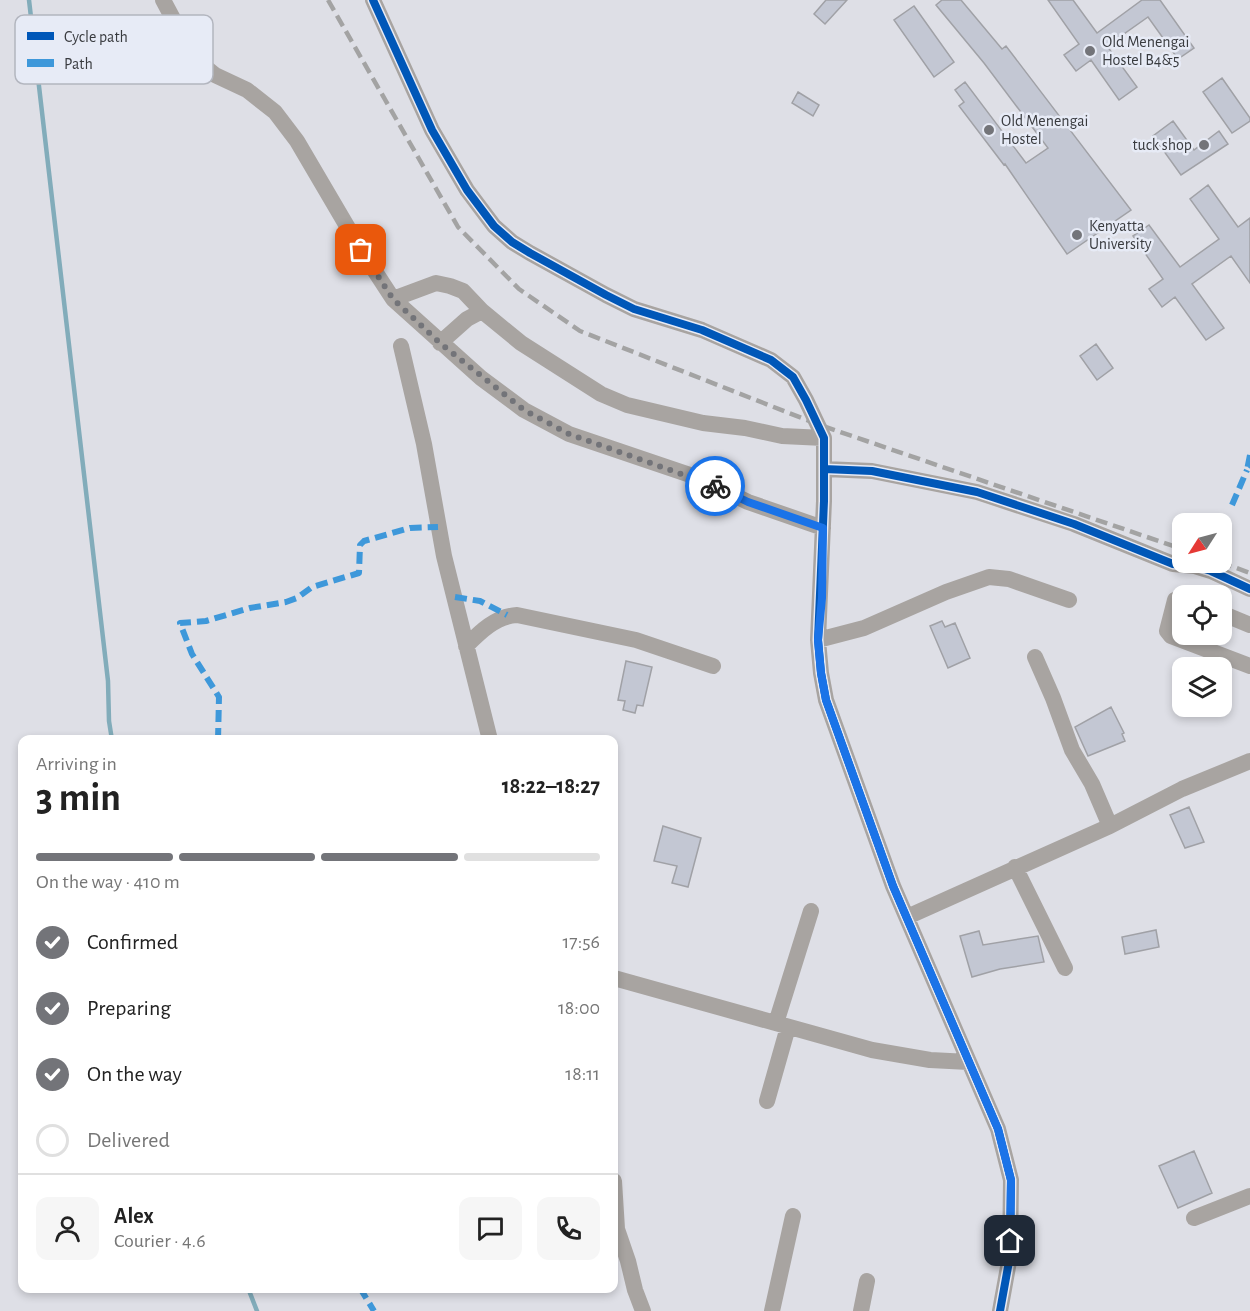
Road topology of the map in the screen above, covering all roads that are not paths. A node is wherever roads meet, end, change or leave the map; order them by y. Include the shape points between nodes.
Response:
1 (162, 0) edge
2 (372, 0) edge
3 (170, 15) edge
4 (213, 73) edge
5 (393, 299) junction
6 (482, 311) junction
7 (440, 343) junction
8 (401, 346) dead end
9 (824, 438) junction
10 (824, 469) junction
11 (823, 528) junction
12 (1250, 589) edge
13 (1070, 600) dead end
14 (1172, 605) edge
15 (1232, 618) edge
16 (1250, 625) edge
17 (1172, 636) edge
18 (818, 640) junction
19 (1195, 645) edge
20 (466, 646) junction
21 (1035, 657) dead end
22 (712, 666) dead end
23 (1250, 666) edge
24 (489, 735) edge
25 (1250, 761) edge
26 (1110, 826) junction
27 (1015, 867) junction
28 (811, 911) dead end
29 (907, 917) junction
30 (1065, 968) dead end
31 (618, 979) edge
32 (782, 1025) junction
33 (969, 1062) junction
34 (767, 1101) dead end
35 (1250, 1196) edge
36 (793, 1216) dead end
37 (1194, 1218) dead end
38 (618, 1232) edge
39 (867, 1281) dead end
40 (643, 1311) edge
41 (772, 1311) edge
42 (861, 1311) edge
43 (1000, 1311) edge

1 - 3 street
2 - 9 street via 432,130 467,190 494,226 530,253 634,309 702,330 771,360 793,377
4 - 5 street via 247,90 275,112 297,141
5 - 6 street via 436,283 463,291
5 - 7 street
6 - 7 street
6 - 9 street via 547,360 601,394 627,405 703,423 782,436
7 - 11 street via 524,410 552,426
8 - 20 street
9 - 10 street
10 - 11 street
10 - 12 street via 872,471 976,492 1074,524 1173,564 1211,571
11 - 18 street
13 - 18 street via 1009,579 989,577 864,628
14 - 17 street via 1167,631
15 - 16 street
18 - 29 street via 826,700 882,860
19 - 23 street
20 - 22 street via 498,620 517,615 644,643
20 - 24 street
21 - 26 street via 1072,750
25 - 26 street via 1182,789
26 - 27 street
27 - 29 street
27 - 30 street
28 - 32 street
29 - 33 street
31 - 32 street
32 - 33 street via 899,1056
32 - 34 street
33 - 43 street via 998,1129 1011,1180 1010,1256
35 - 37 street
36 - 41 street
38 - 40 street
39 - 42 street

